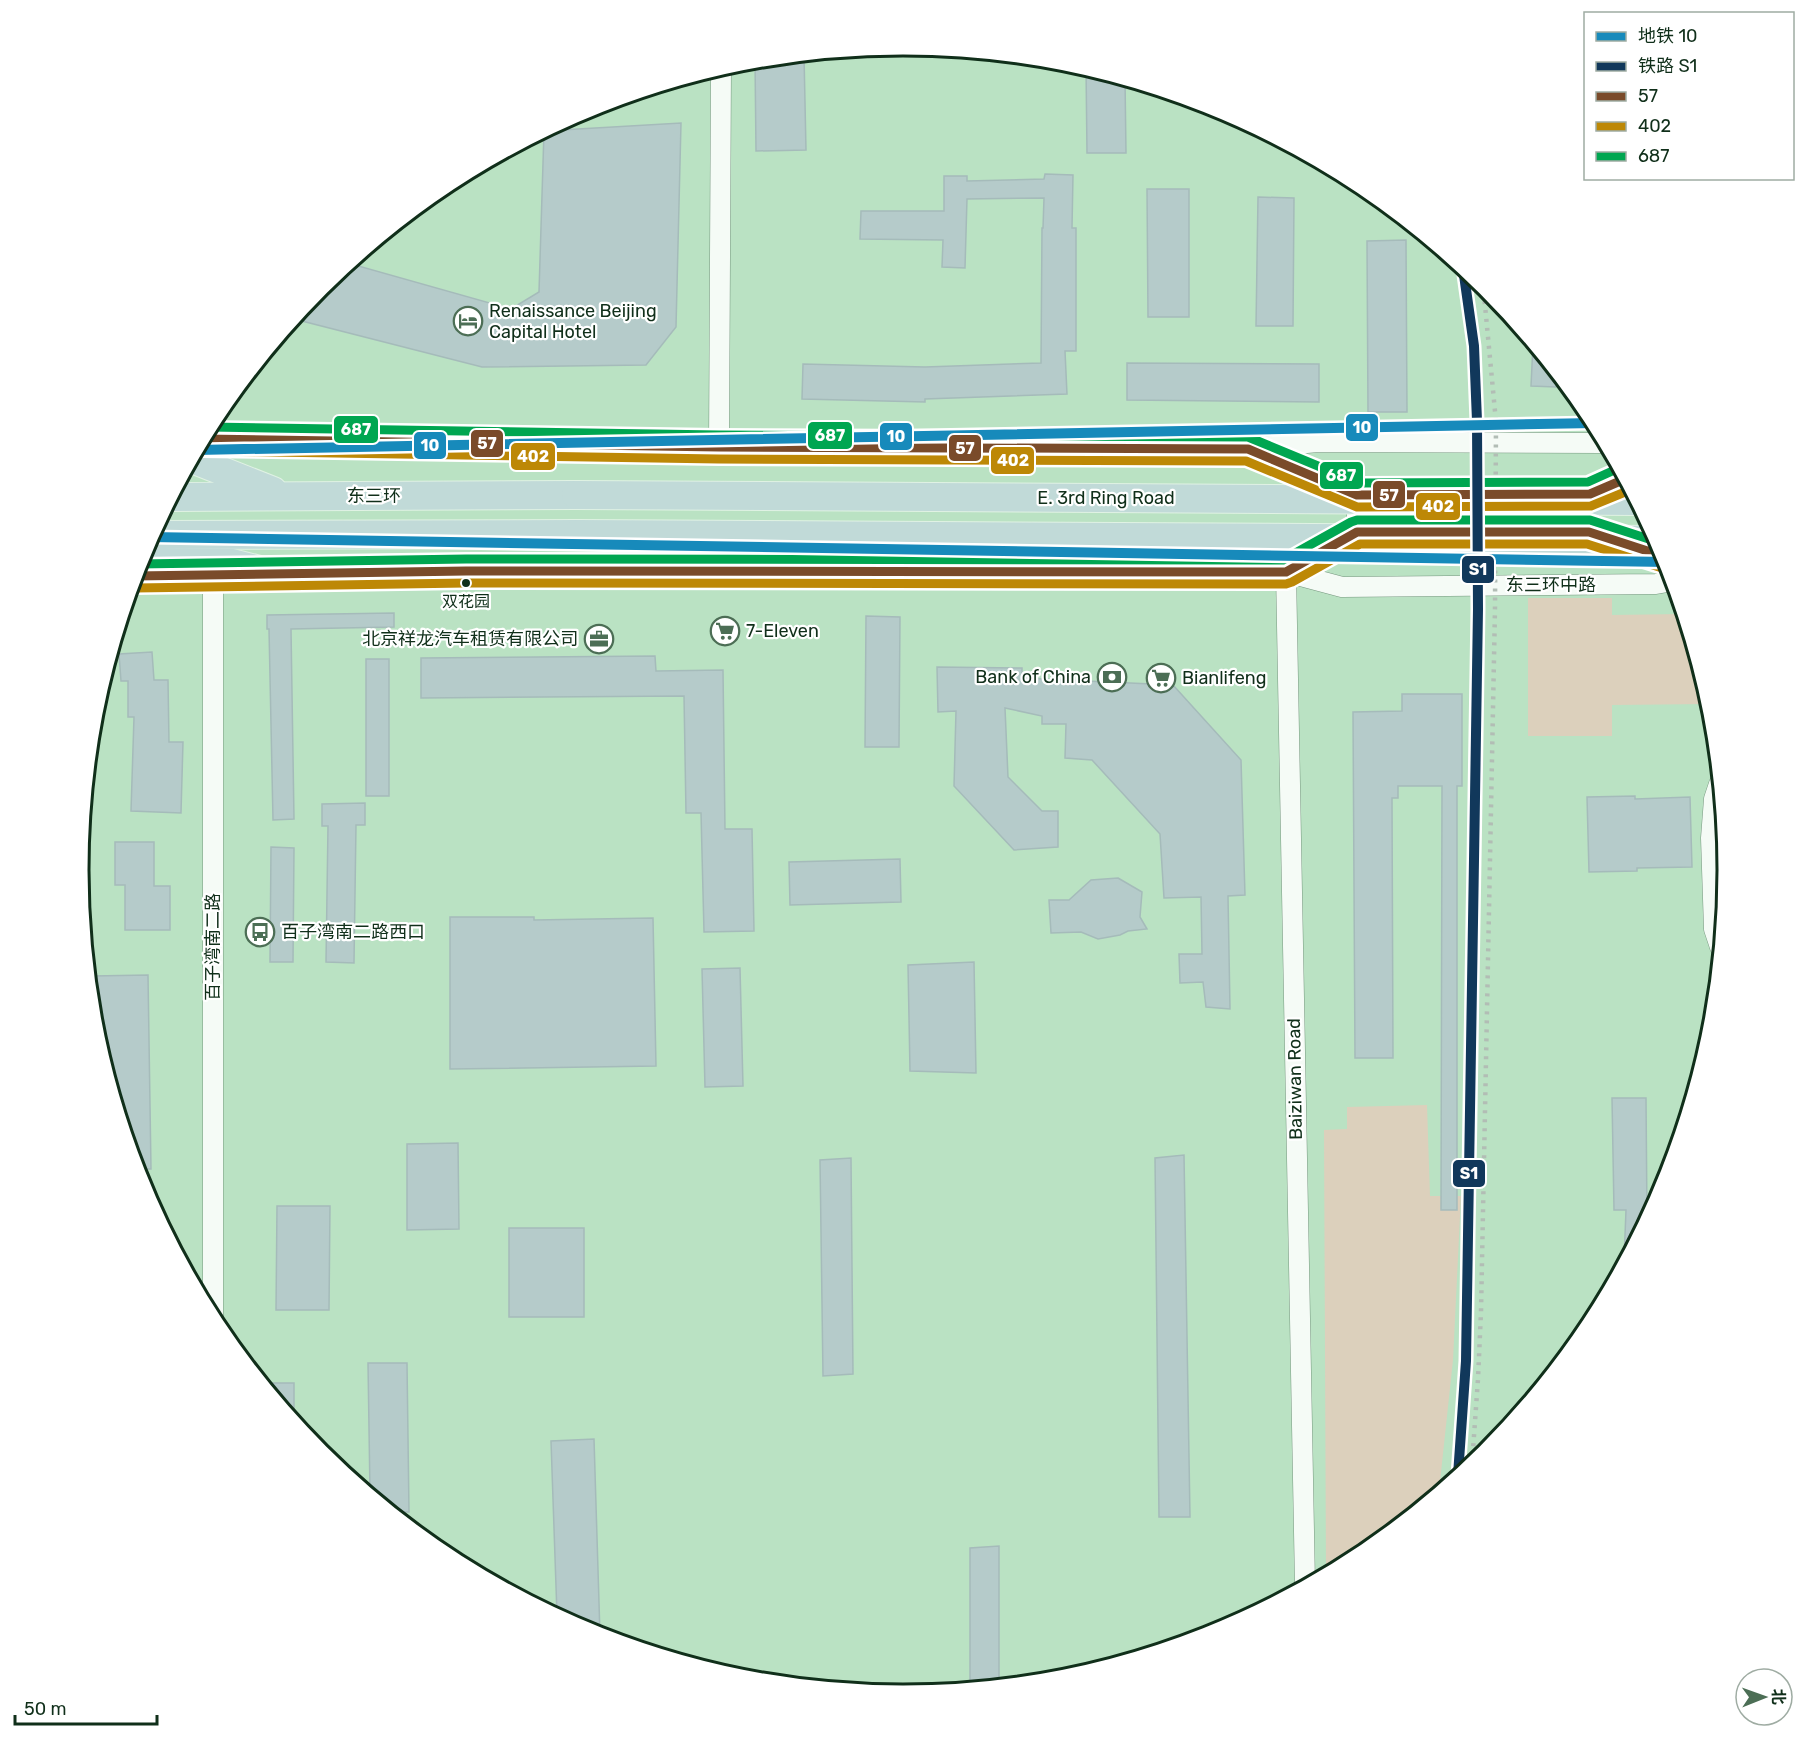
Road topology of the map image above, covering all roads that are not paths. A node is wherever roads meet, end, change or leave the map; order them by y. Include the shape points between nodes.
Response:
1 (721, 76) edge
2 (212, 440) edge
3 (1596, 443) edge
4 (719, 447) junction
5 (1248, 449) junction
6 (198, 461) edge
7 (1618, 482) edge
8 (1590, 494) junction
9 (576, 495) joint
10 (1357, 495) junction
11 (286, 496) junction
12 (179, 497) edge
13 (1629, 501) edge
14 (1357, 532) junction
15 (1590, 532) junction
16 (161, 535) edge
17 (1647, 540) edge
18 (158, 543) edge
19 (1653, 553) edge
20 (1286, 572) junction
21 (213, 574) junction
22 (275, 574) junction
23 (144, 576) edge
24 (1664, 583) edge
25 (1714, 803) edge
26 (1714, 930) edge
27 (213, 1301) edge
28 (1305, 1577) edge

1 - 4 street
2 - 4 street
3 - 5 street via 1318,442
4 - 5 street
5 - 10 street
6 - 11 highway
7 - 8 street
8 - 10 street
8 - 15 street
9 - 11 highway, 东三环
9 - 13 highway, E. 3rd Ring Road, bridge
10 - 14 street
11 - 12 highway, 东三环
14 - 15 street, 东三环中路
14 - 20 street, 东三环中路
15 - 19 street, 东三环中路
16 - 17 highway, bridge
18 - 22 highway
20 - 22 street, 东三环中路
20 - 24 street, 东三环中路 via 1342,587
20 - 28 street, Baiziwan Road
21 - 22 street, 东三环中路
21 - 23 street, 东三环中路
21 - 27 street, 百子湾南二路
25 - 26 street

